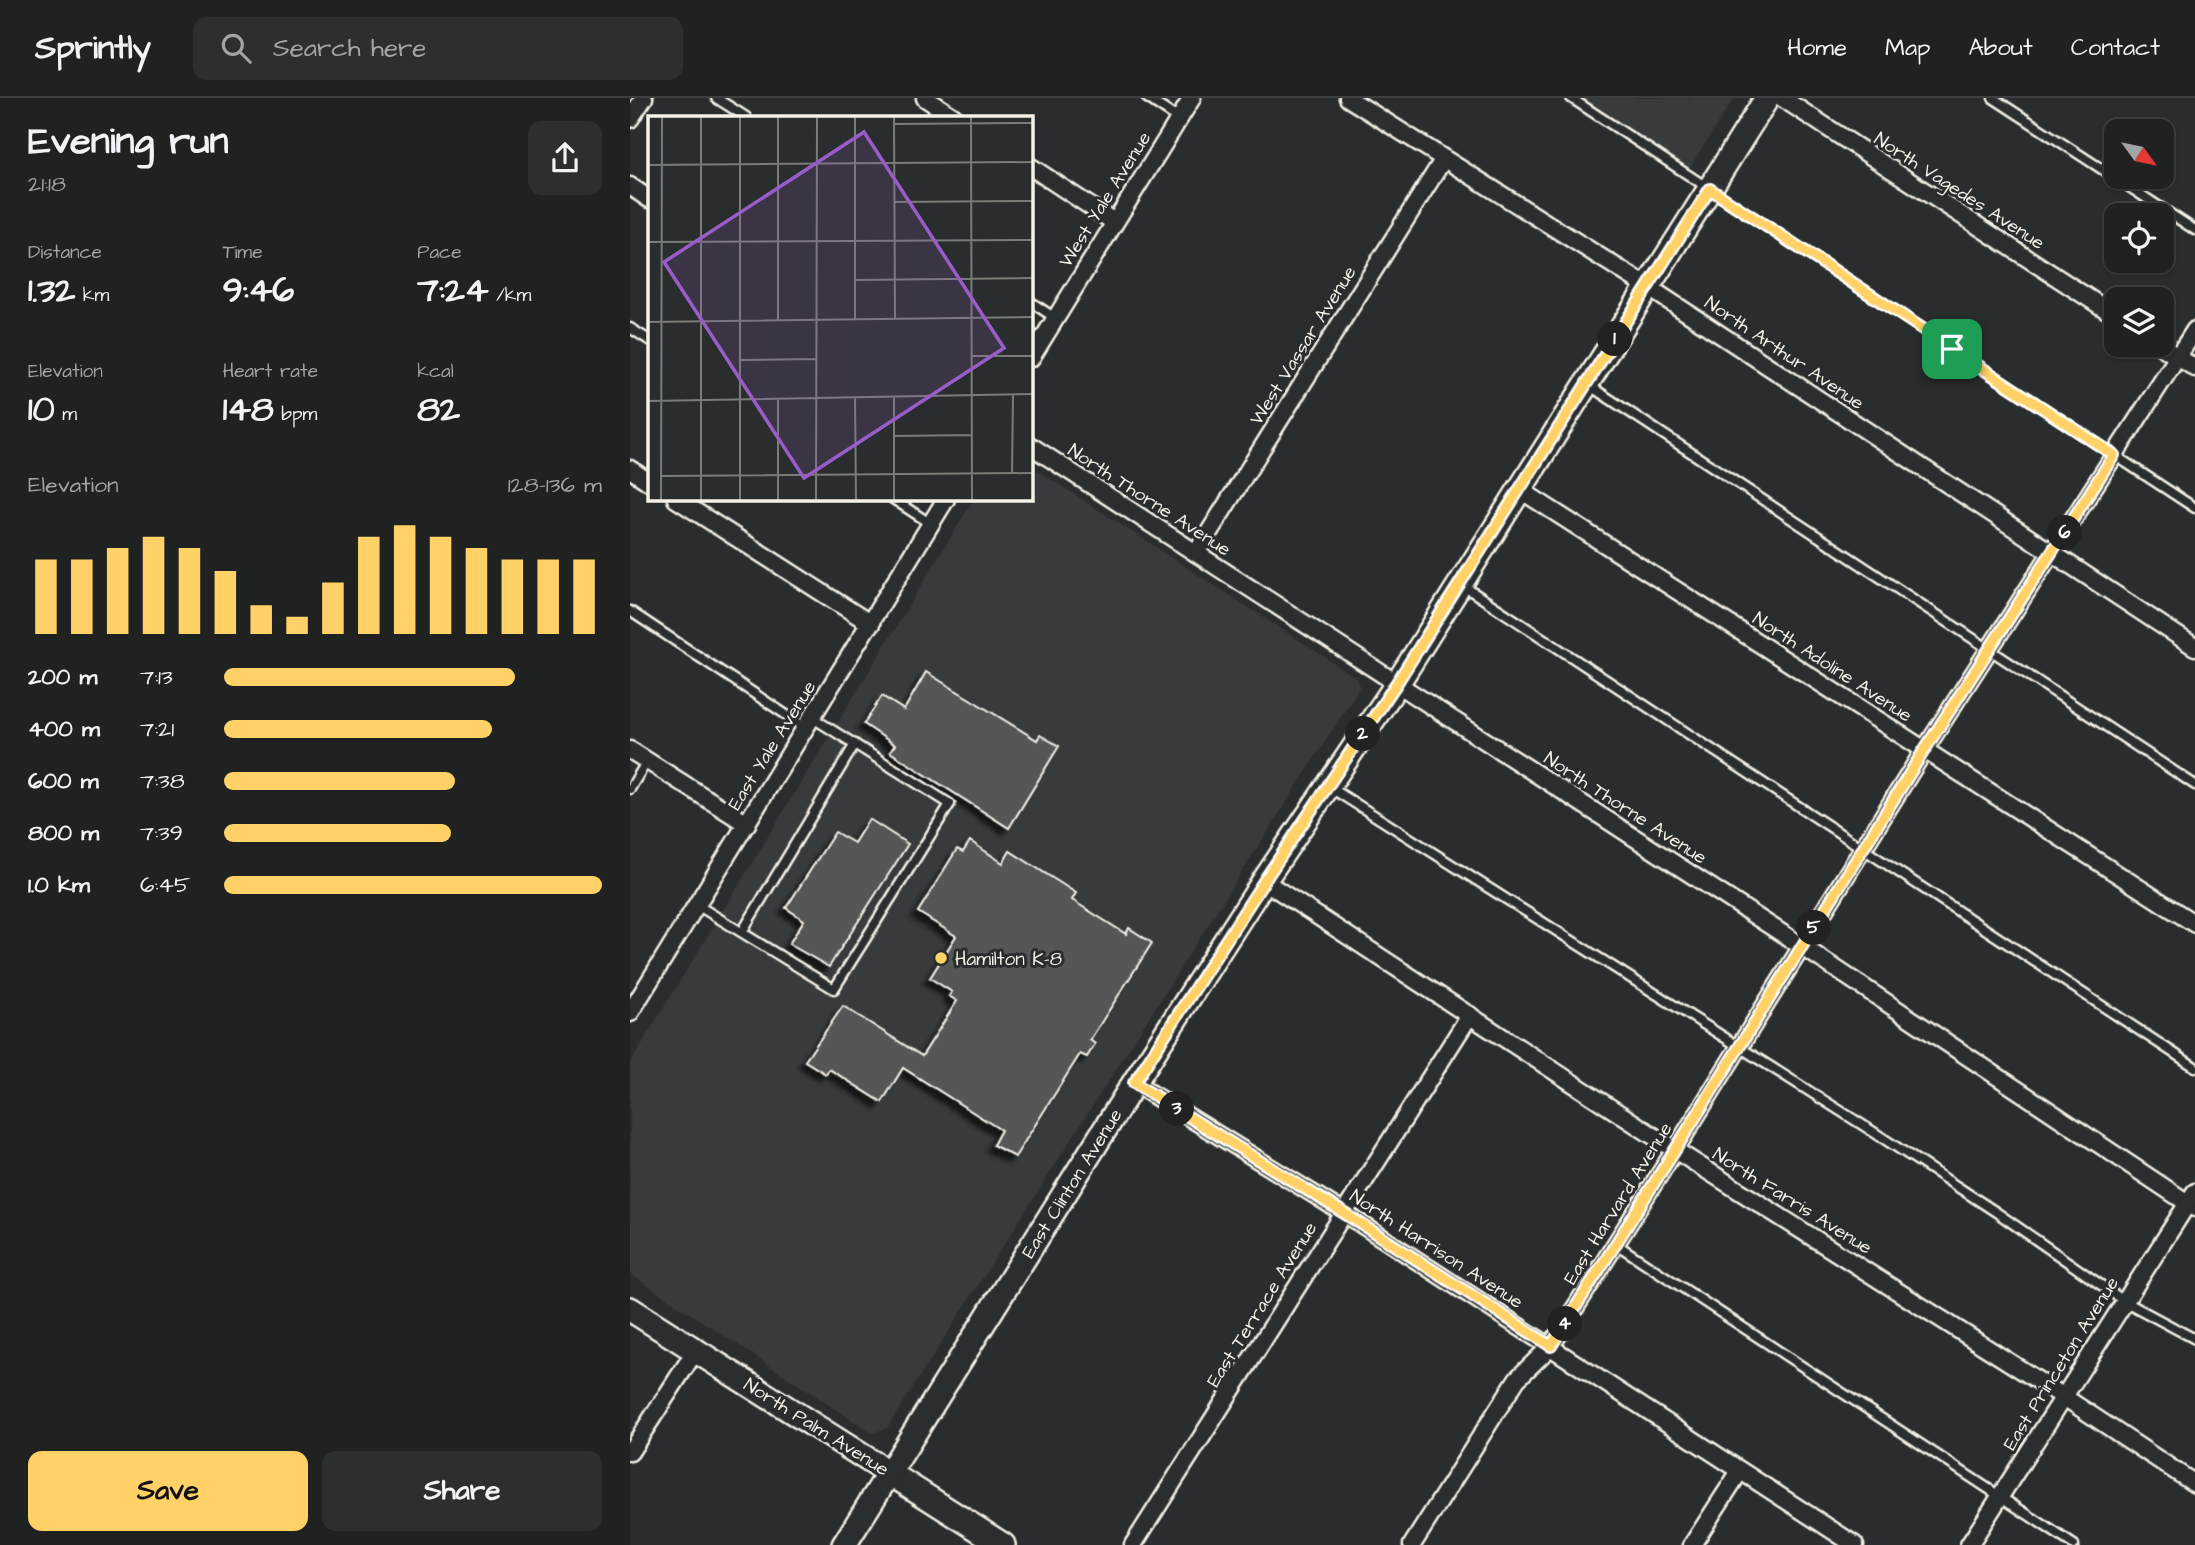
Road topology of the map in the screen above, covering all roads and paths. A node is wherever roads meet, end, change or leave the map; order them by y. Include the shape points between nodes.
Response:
1 (644, 98) edge
2 (716, 98) edge
3 (925, 98) edge
4 (1147, 98) edge
5 (1192, 98) edge
6 (1348, 98) edge
7 (1571, 98) edge
8 (1767, 98) edge
9 (1782, 98) edge
10 (1993, 98) edge
11 (744, 116) edge
12 (952, 116) edge
13 (630, 119) edge
14 (1179, 119) junction
15 (1443, 160) junction
16 (1032, 168) edge
17 (630, 186) edge
18 (1710, 189) junction
19 (648, 198) edge
20 (1114, 222) junction
21 (2195, 230) edge
22 (1648, 287) junction
23 (1032, 303) edge
24 (2104, 308) edge
25 (1055, 318) junction
26 (630, 328) edge
27 (2195, 330) edge
28 (648, 340) edge
29 (2174, 354) edge
30 (1032, 356) edge
31 (2178, 357) junction
32 (2195, 368) edge
33 (1587, 384) junction
34 (1032, 447) edge
35 (2114, 455) junction
36 (630, 469) edge
37 (648, 481) edge
38 (1519, 489) junction
39 (678, 500) edge
40 (895, 500) edge
41 (945, 500) edge
42 (2195, 508) edge
43 (931, 524) junction
44 (1196, 553) junction
45 (2052, 554) junction
46 (1460, 583) junction
47 (630, 611) edge
48 (871, 624) junction
49 (2195, 647) edge
50 (1990, 649) junction
51 (1396, 684) junction
52 (809, 723) junction
53 (855, 744) junction
54 (1925, 749) junction
55 (630, 750) edge
56 (647, 761) junction
57 (2195, 785) edge
58 (1329, 787) junction
59 (630, 789) edge
60 (747, 824) junction
61 (1864, 848) junction
62 (1264, 881) junction
63 (697, 905) junction
64 (2195, 924) edge
65 (742, 932) junction
66 (1803, 947) junction
67 (630, 1013) edge
68 (1471, 1015) junction
69 (1740, 1047) junction
70 (2195, 1067) edge
71 (1134, 1083) junction
72 (1675, 1150) junction
73 (2193, 1201) edge
74 (1344, 1213) junction
75 (1616, 1244) junction
76 (2124, 1301) junction
77 (630, 1309) edge
78 (2195, 1339) edge
79 (1551, 1346) junction
80 (696, 1350) junction
81 (2064, 1397) junction
82 (630, 1452) edge
83 (1740, 1471) junction
84 (889, 1472) junction
85 (2195, 1484) edge
86 (2000, 1497) junction
87 (844, 1545) edge
88 (1003, 1545) edge
89 (1133, 1545) edge
90 (1412, 1545) edge
91 (1692, 1545) edge
92 (1855, 1545) edge
93 (1969, 1545) edge
94 (2074, 1545) edge

1 - 13 street
2 - 11 lane
3 - 12 street
4 - 14 lane
5 - 14 street, West Yale Avenue
6 - 15 street, North Arthur Avenue
7 - 18 lane
8 - 18 main road, East Clinton Avenue
9 - 24 street, North Vagedes Avenue
10 - 21 lane
14 - 20 street, West Yale Avenue
15 - 22 street, North Arthur Avenue
15 - 44 street, West Vassar Avenue
16 - 20 street
17 - 19 street
18 - 22 main road, East Clinton Avenue
18 - 35 lane
20 - 25 street, West Yale Avenue
22 - 33 main road, East Clinton Avenue
22 - 45 street, North Arthur Avenue
23 - 25 lane
25 - 30 street, West Yale Avenue
26 - 28 lane
27 - 31 street, East Harvard Avenue
29 - 31 street
31 - 32 street
31 - 35 street, East Harvard Avenue
33 - 38 main road, East Clinton Avenue
33 - 50 lane
34 - 44 street, North Thorne Avenue
35 - 42 lane
35 - 45 street, East Harvard Avenue
36 - 37 street
38 - 46 main road, East Clinton Avenue
38 - 54 street, North Adoline Avenue
39 - 48 street
40 - 43 lane
41 - 43 street, East Yale Avenue
43 - 48 street, East Yale Avenue
44 - 51 street, North Thorne Avenue
45 - 49 street, North Arthur Avenue
45 - 50 street, East Harvard Avenue
46 - 51 main road, East Clinton Avenue
46 - 61 lane
47 - 52 lane
48 - 52 street, East Yale Avenue
50 - 54 street, East Harvard Avenue
50 - 57 lane
51 - 58 main road, East Clinton Avenue
51 - 66 street, North Thorne Avenue
52 - 53 lane
52 - 60 street, East Yale Avenue
53 - 65 lane
53 - 65 lane via 950,804 834,989
54 - 61 street, East Harvard Avenue
54 - 64 street, North Adoline Avenue
55 - 56 street
56 - 59 lane
56 - 60 street
58 - 62 main road, East Clinton Avenue
58 - 69 lane
60 - 63 street, East Yale Avenue
61 - 66 street, East Harvard Avenue
61 - 70 lane
62 - 68 street, North Farris Avenue
62 - 71 main road, East Clinton Avenue
63 - 65 lane
63 - 67 street, East Yale Avenue
66 - 69 street, East Harvard Avenue
66 - 73 street, North Thorne Avenue
68 - 72 street, North Farris Avenue
68 - 74 street, East Terrace Avenue
69 - 72 street, East Harvard Avenue
69 - 76 lane
71 - 74 street, North Harrison Avenue
71 - 84 main road, East Clinton Avenue
72 - 75 street, East Harvard Avenue
72 - 81 street, North Farris Avenue
73 - 76 street, East Princeton Avenue
74 - 79 street, North Harrison Avenue
74 - 89 street, East Terrace Avenue
75 - 79 street, East Harvard Avenue
75 - 86 lane
76 - 78 lane
76 - 81 street, East Princeton Avenue
77 - 80 main road, North Palm Avenue
79 - 83 street, North Harrison Avenue
79 - 90 street, East Harvard Avenue via 1517,1379
80 - 82 street
80 - 84 main road, North Palm Avenue
81 - 85 street, North Farris Avenue
81 - 86 street, East Princeton Avenue
83 - 91 street
83 - 92 street, North Harrison Avenue
84 - 87 main road, East Clinton Avenue
84 - 88 main road, North Palm Avenue
86 - 93 street, East Princeton Avenue
86 - 94 lane

